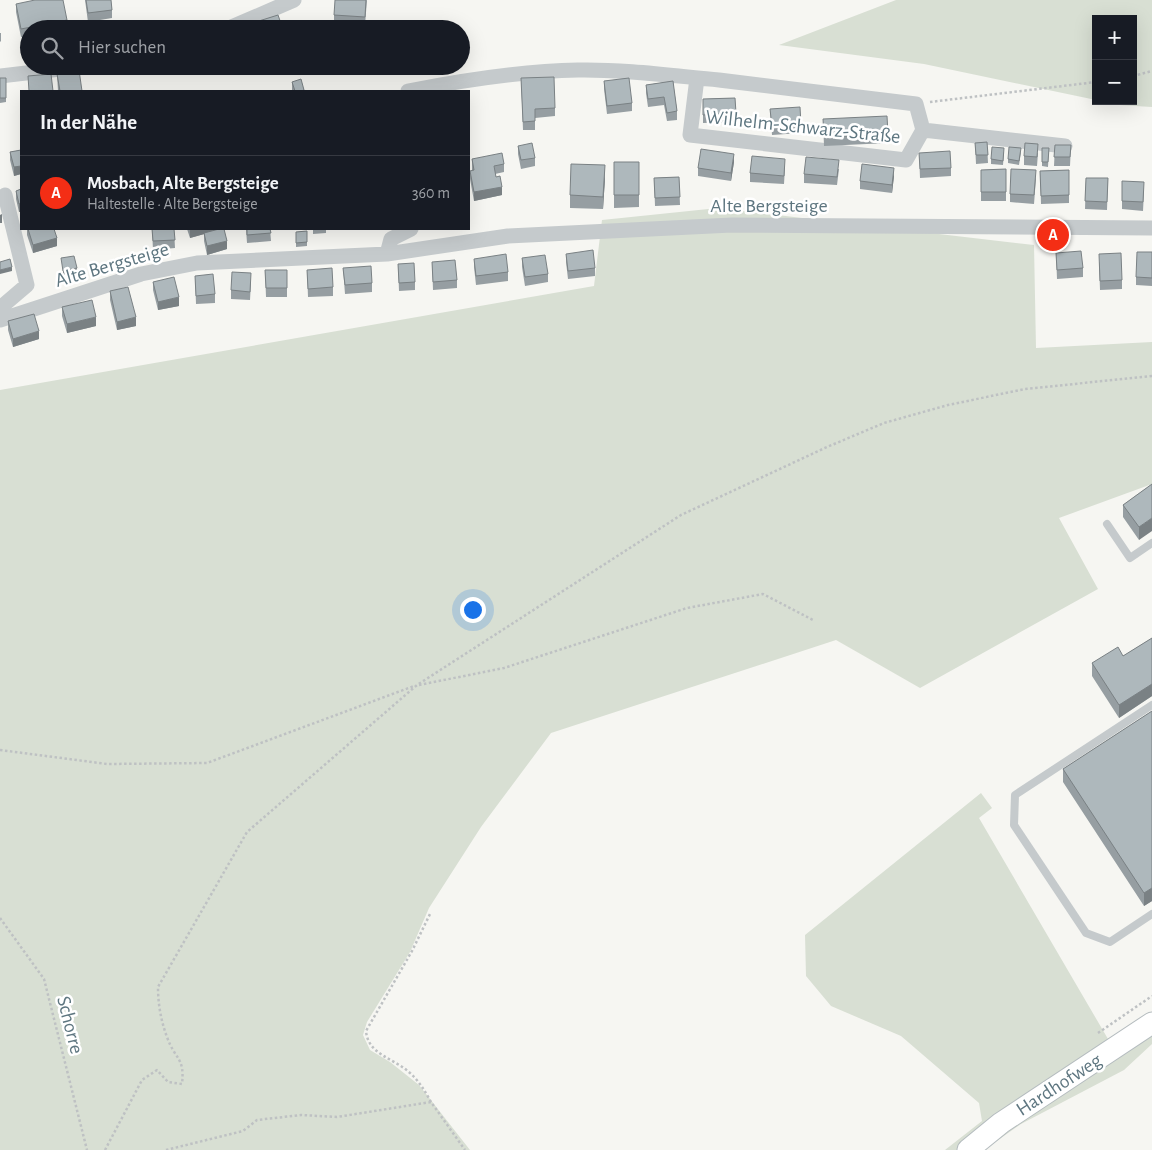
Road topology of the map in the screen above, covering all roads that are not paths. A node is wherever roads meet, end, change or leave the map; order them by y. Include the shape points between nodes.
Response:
1 (294, 0) edge
2 (248, 20) edge
3 (20, 74) edge
4 (0, 76) edge
5 (697, 78) junction
6 (417, 90) edge
7 (923, 130) junction
8 (1065, 146) edge
9 (20, 190) edge
10 (3, 196) edge
11 (1152, 228) edge
12 (409, 230) edge
13 (387, 254) junction
14 (0, 308) edge
15 (0, 320) edge
16 (1108, 524) dead end
17 (1152, 543) edge
18 (1152, 705) edge
19 (1152, 914) edge
20 (1152, 1023) edge
21 (968, 1150) edge

1 - 2 street
3 - 4 street
5 - 6 street, Wilhelm-Schwarz-Straße via 579,70 458,81
5 - 7 street, Wilhelm-Schwarz-Straße via 916,104
5 - 7 street, Wilhelm-Schwarz-Straße via 690,135 906,160
7 - 8 street, Wilhelm-Schwarz-Straße
9 - 10 street
10 - 14 street, Alte Bergsteige via 26,285
11 - 13 street, Alte Bergsteige via 732,225 508,236
12 - 13 street via 391,240
13 - 15 street, Alte Bergsteige via 197,263 141,274
16 - 17 lane via 1130,558
18 - 19 lane via 1015,795 1014,825 1086,933 1110,942
20 - 21 street, Hardhofweg via 1001,1123

